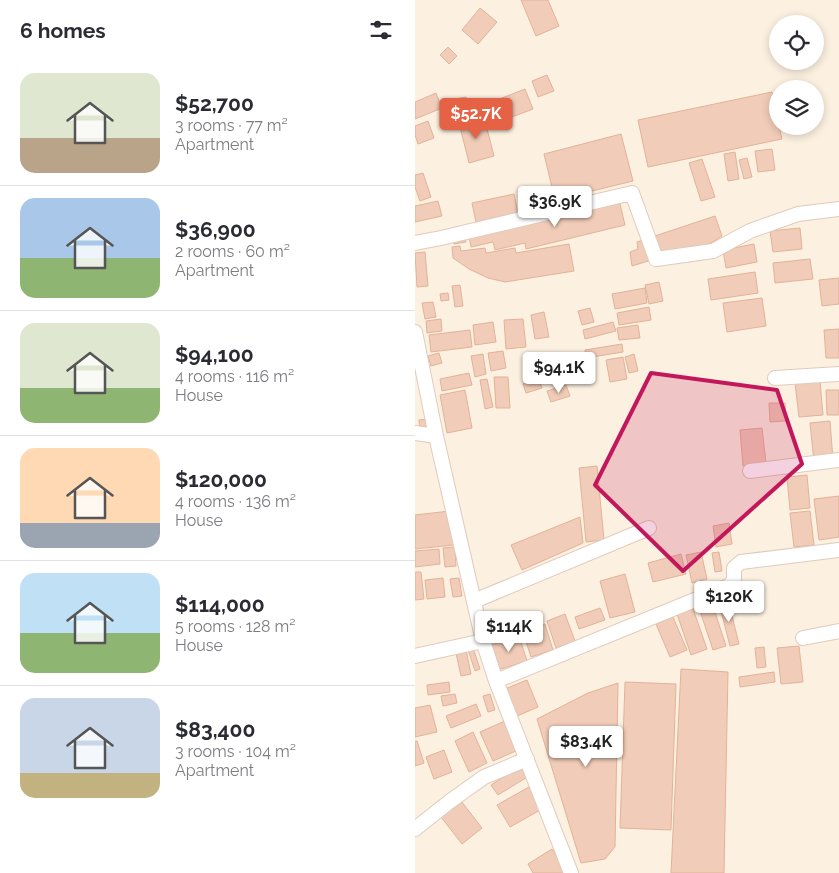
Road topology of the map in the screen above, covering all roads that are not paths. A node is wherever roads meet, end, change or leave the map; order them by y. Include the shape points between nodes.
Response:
1 (839, 209) edge
2 (415, 243) edge
3 (415, 332) edge
4 (839, 374) edge
5 (775, 378) dead end
6 (415, 433) edge
7 (436, 436) junction
8 (839, 460) edge
9 (750, 471) dead end
10 (649, 528) dead end
11 (839, 550) edge
12 (474, 601) junction
13 (839, 631) edge
14 (803, 638) dead end
15 (483, 641) junction
16 (415, 656) edge
17 (496, 681) junction
18 (527, 759) junction
19 (415, 829) edge
20 (571, 873) edge

1 - 2 street via 797,214 750,231 713,251 656,259 632,193
3 - 7 street
4 - 5 street
6 - 7 street
7 - 12 street
8 - 9 street
10 - 12 street
11 - 17 street via 741,562 734,568 734,580 729,586
12 - 15 street
13 - 14 street
15 - 16 street
15 - 17 street
17 - 18 street
18 - 19 street via 484,777
18 - 20 street

